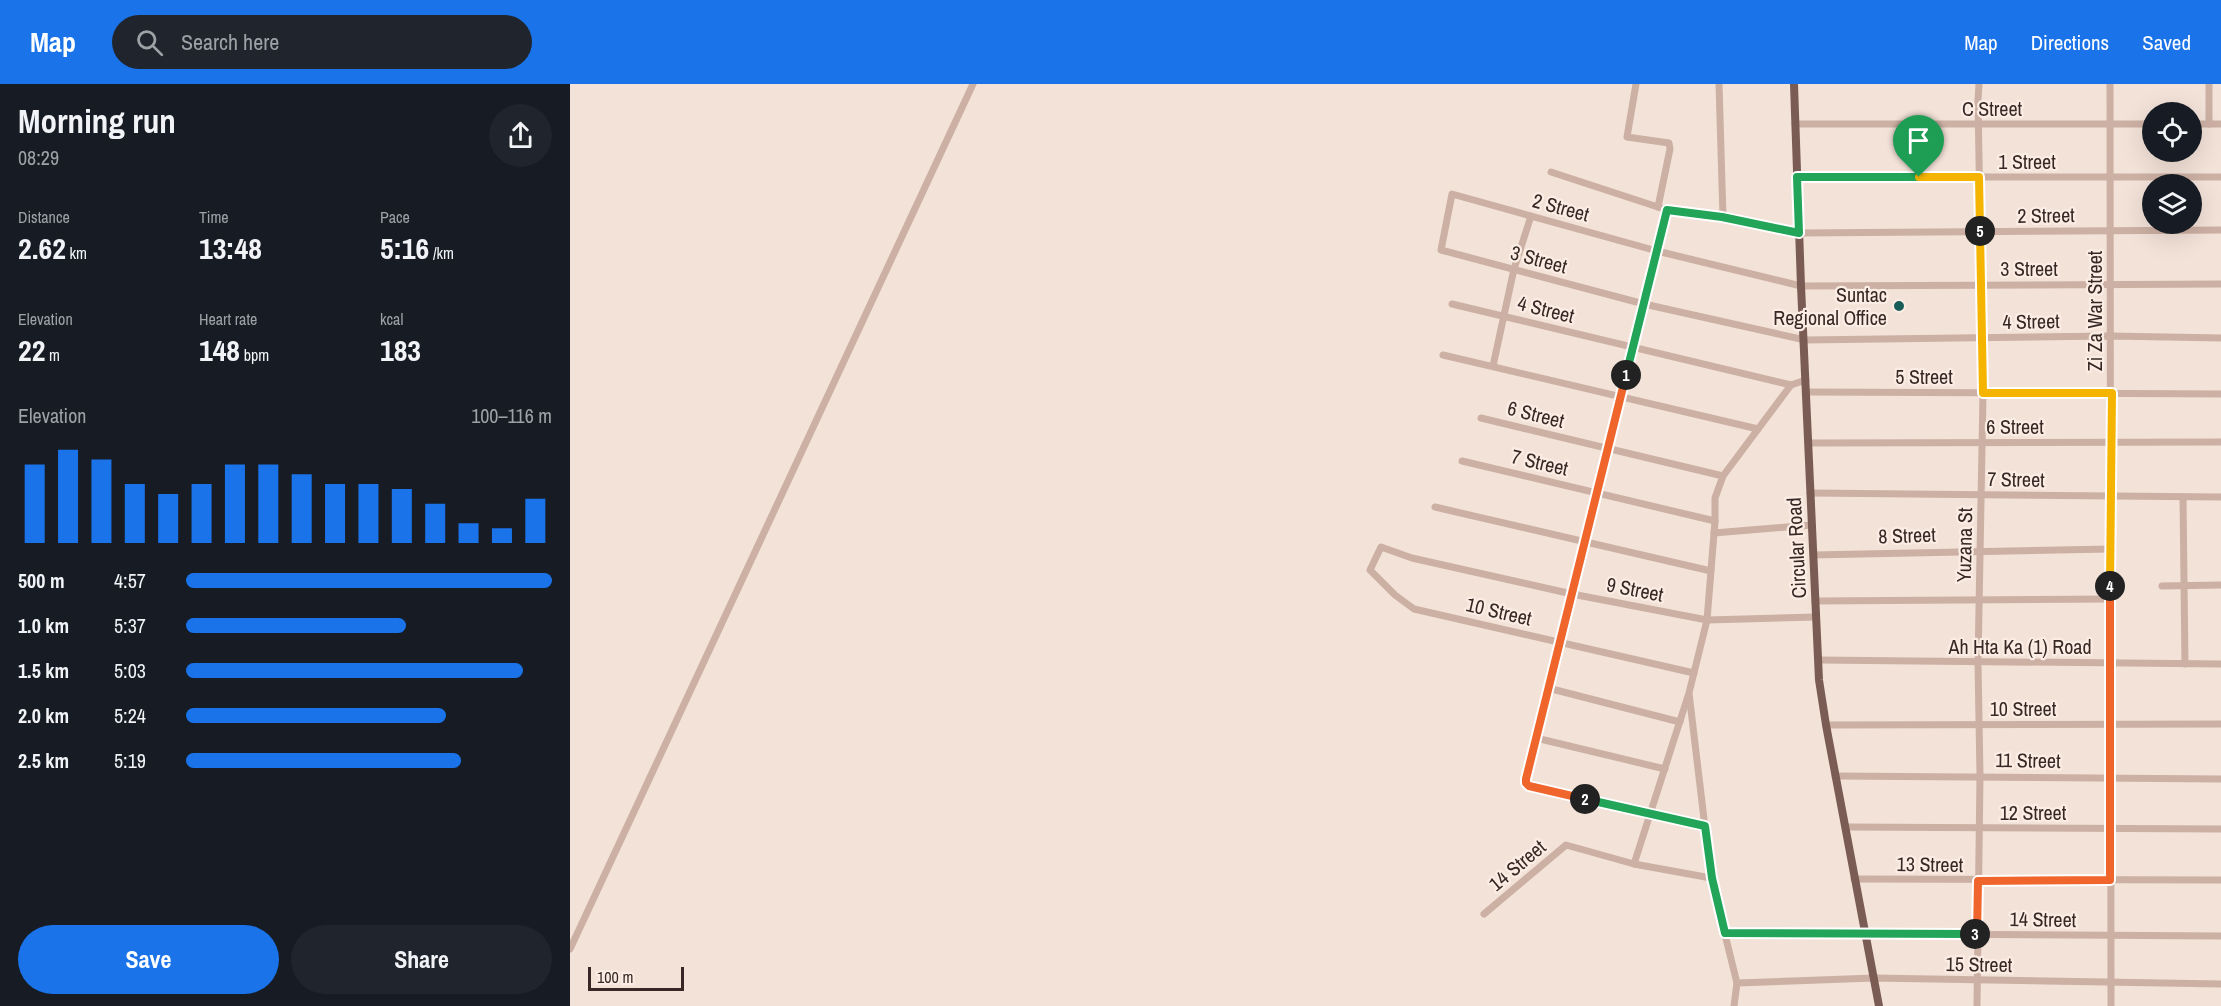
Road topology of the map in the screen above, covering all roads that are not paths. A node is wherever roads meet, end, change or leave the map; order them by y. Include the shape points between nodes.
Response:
1 (973, 84) edge
2 (1636, 84) edge
3 (1719, 84) edge
4 (1794, 84) edge
5 (1980, 84) edge
6 (2110, 84) edge
7 (2209, 84) edge
8 (1795, 124) junction
9 (2110, 124) junction
10 (2142, 124) edge
11 (2202, 124) edge
12 (2209, 124) junction
13 (2221, 124) edge
14 (1978, 125) junction
15 (1551, 172) dead end
16 (1797, 177) junction
17 (1979, 177) junction
18 (2110, 177) junction
19 (2221, 177) edge
20 (1658, 207) junction
21 (1667, 210) junction
22 (1531, 216) junction
23 (1722, 217) junction
24 (2221, 230) edge
25 (2110, 231) junction
26 (1799, 233) junction
27 (1980, 233) junction
28 (1441, 250) joint
29 (1657, 251) junction
30 (1515, 270) junction
31 (2110, 284) junction
32 (2221, 284) edge
33 (1981, 285) junction
34 (1801, 286) junction
35 (1452, 304) dead end
36 (1644, 304) junction
37 (1503, 316) junction
38 (2110, 336) junction
39 (1982, 338) junction
40 (2221, 338) edge
41 (1805, 340) junction
42 (1633, 347) junction
43 (1443, 355) dead end
44 (1493, 366) junction
45 (1806, 380) junction
46 (1791, 385) junction
47 (1807, 392) junction
48 (1983, 393) junction
49 (2112, 393) junction
50 (2221, 394) edge
51 (1621, 396) junction
52 (1481, 418) dead end
53 (1758, 429) junction
54 (1982, 442) junction
55 (2110, 442) junction
56 (2221, 442) edge
57 (1808, 443) junction
58 (1608, 448) junction
59 (1462, 461) dead end
60 (1723, 476) junction
61 (1597, 493) junction
62 (1810, 493) junction
63 (1981, 495) junction
64 (2110, 496) junction
65 (2183, 497) junction
66 (2221, 497) edge
67 (1435, 507) dead end
68 (1715, 521) junction
69 (1812, 525) junction
70 (1714, 533) junction
71 (1584, 543) junction
72 (1381, 547) joint
73 (2110, 549) junction
74 (1980, 550) junction
75 (1813, 555) junction
76 (1711, 571) junction
77 (2221, 585) edge
78 (2162, 586) dead end
79 (2185, 586) junction
80 (1572, 594) junction
81 (1980, 599) junction
82 (2110, 599) junction
83 (1815, 601) junction
84 (1816, 617) junction
85 (1707, 620) junction
86 (1560, 641) junction
87 (1819, 660) junction
88 (1978, 663) junction
89 (2110, 663) junction
90 (2186, 664) junction
91 (2221, 664) edge
92 (1694, 673) junction
93 (1548, 688) junction
94 (1689, 693) junction
95 (1680, 722) junction
96 (1826, 724) junction
97 (1979, 724) junction
98 (2221, 724) edge
99 (2110, 725) junction
100 (1536, 738) junction
101 (1665, 769) junction
102 (1835, 776) junction
103 (1980, 776) junction
104 (2110, 777) junction
105 (2221, 779) edge
106 (1650, 814) junction
107 (1705, 826) junction
108 (1845, 827) junction
109 (1979, 829) junction
110 (2110, 829) junction
111 (2221, 829) edge
112 (1634, 864) junction
113 (1712, 878) junction
114 (1854, 879) junction
115 (2110, 880) junction
116 (2221, 880) edge
117 (1978, 881) junction
118 (1484, 914) dead end
119 (1864, 932) junction
120 (1725, 933) junction
121 (1977, 934) junction
122 (2110, 936) junction
123 (2221, 936) edge
124 (570, 949) edge
125 (1874, 978) junction
126 (1977, 980) junction
127 (2110, 982) junction
128 (1737, 983) junction
129 (2221, 984) edge
130 (1734, 1006) edge
131 (1879, 1006) edge
132 (1977, 1006) edge
133 (2110, 1006) edge

1 - 124 street
2 - 20 street via 1627,137 1669,143
3 - 23 street
4 - 8 main road, Circular Road
5 - 14 street, Yuzana St
6 - 9 street, Zi Za War Street
7 - 12 street
8 - 14 street, C Street
8 - 16 main road, Circular Road
9 - 10 street, C Street
9 - 14 street, C Street
9 - 18 street, Zi Za War Street
11 - 12 street
12 - 13 street
14 - 17 street, Yuzana St
15 - 20 street
16 - 17 street, 1 Street
16 - 26 main road, Circular Road
17 - 18 street, 1 Street
17 - 27 street, Yuzana St
18 - 19 street, 1 Street
18 - 25 street, Zi Za War Street
20 - 21 street
21 - 23 street
21 - 29 street
22 - 28 street, 2 Street via 1452,194
22 - 29 street, 2 Street
22 - 30 street
23 - 26 street
24 - 25 street, 2 Street
25 - 27 street, 2 Street
25 - 31 street, Zi Za War Street
26 - 27 street, 2 Street
26 - 34 main road, Circular Road
27 - 33 street, Yuzana St
28 - 30 street, 3 Street
29 - 34 street, 2 Street
29 - 36 street
30 - 36 street, 3 Street
30 - 37 street
31 - 32 street, 3 Street
31 - 33 street, 3 Street
31 - 38 street, Zi Za War Street
33 - 34 street, 3 Street
33 - 39 street, Yuzana St
34 - 41 main road, Circular Road
35 - 37 street, 4 Street
36 - 41 street, 3 Street
36 - 42 street
37 - 42 street, 4 Street
37 - 44 street
38 - 39 street, 4 Street
38 - 40 street, 4 Street
38 - 49 street, Zi Za War Street
39 - 41 street, 4 Street
39 - 48 street, Yuzana St
41 - 45 main road, Circular Road
42 - 46 street, 4 Street
42 - 51 street
43 - 44 street
44 - 51 street
45 - 46 street
45 - 47 main road, Circular Road
46 - 53 street
47 - 48 street, 5 Street
47 - 57 main road, Circular Road
48 - 49 street, 5 Street
48 - 54 street, Yuzana St
49 - 50 street, 5 Street
49 - 55 street, Zi Za War Street
51 - 53 street
51 - 58 street
52 - 58 street, 6 Street
53 - 60 street
54 - 55 street, 6 Street
54 - 57 street, 6 Street
54 - 63 street, Yuzana St
55 - 56 street, 6 Street
55 - 64 street, Zi Za War Street
57 - 62 main road, Circular Road
58 - 60 street, 6 Street
58 - 61 street
59 - 61 street, 7 Street
60 - 68 street via 1715,498
61 - 68 street, 7 Street
61 - 71 street
62 - 63 street, 7 Street
62 - 69 main road, Circular Road
63 - 64 street, 7 Street
63 - 74 street, Yuzana St
64 - 65 street, 7 Street
64 - 73 street, Zi Za War Street
65 - 66 street, 7 Street
65 - 79 street
67 - 71 street
68 - 70 street
69 - 70 street
69 - 75 main road, Circular Road
70 - 76 street
71 - 76 street
71 - 80 street
72 - 80 street, 9 Street via 1412,558
72 - 86 street, 10 Street via 1370,570 1414,609
73 - 74 street, 8 Street
73 - 82 street, Zi Za War Street
74 - 75 street, 8 Street
74 - 81 street, Yuzana St
75 - 83 main road, Circular Road
76 - 85 street
77 - 79 street
78 - 79 street
79 - 90 street
80 - 85 street, 9 Street
80 - 86 street
81 - 82 street
81 - 83 street
81 - 88 street, Yuzana St
82 - 89 street, Zi Za War Street
83 - 84 main road, Circular Road
84 - 85 street, 9 Street
84 - 87 main road, Circular Road
85 - 92 street
86 - 92 street, 10 Street
86 - 93 street
87 - 88 street, Ah Hta Ka (1) Road
87 - 96 main road, Circular Road
88 - 89 street, Ah Hta Ka (1) Road
88 - 97 street, Yuzana St
89 - 90 street, Ah Hta Ka (1) Road
89 - 99 street, Zi Za War Street
90 - 91 street, Ah Hta Ka (1) Road
92 - 94 street
93 - 95 street
93 - 100 street
94 - 95 street
94 - 107 street
95 - 101 street
96 - 97 street, 10 Street
96 - 102 main road, Circular Road
97 - 99 street, 10 Street
97 - 103 street, Yuzana St
98 - 99 street, 10 Street
99 - 104 street, Zi Za War Street
100 - 101 street
100 - 106 street via 1526,783 1529,786
101 - 106 street
102 - 103 street, 11 Street
102 - 108 main road, Circular Road
103 - 104 street, 11 Street
103 - 109 street, Yuzana St
104 - 105 street, 11 Street
104 - 110 street, Zi Za War Street
106 - 107 street
106 - 112 street
107 - 113 street
108 - 109 street, 12 Street
108 - 114 main road, Circular Road
109 - 110 street, 12 Street
109 - 117 street, Yuzana St
110 - 111 street, 12 Street
110 - 115 street, Zi Za War Street
112 - 113 street, 14 Street
112 - 118 street, 14 Street via 1566,845
113 - 120 street
114 - 117 street, 13 Street
114 - 119 main road, Circular Road
115 - 116 street, 13 Street
115 - 117 street, 13 Street
115 - 122 street, Zi Za War Street
117 - 121 street, Yuzana St
119 - 120 street, 14 Street
119 - 121 street, 14 Street
119 - 125 main road, Circular Road
120 - 128 street
121 - 122 street, 14 Street
121 - 126 street, Yuzana St
122 - 123 street, 14 Street
122 - 127 street, Zi Za War Street
125 - 126 street, 15 Street
125 - 128 street, 15 Street
125 - 131 main road, Circular Road
126 - 127 street, 15 Street
126 - 132 street, Yuzana St
127 - 129 street, 15 Street
127 - 133 street, Zi Za War Street
128 - 130 street

